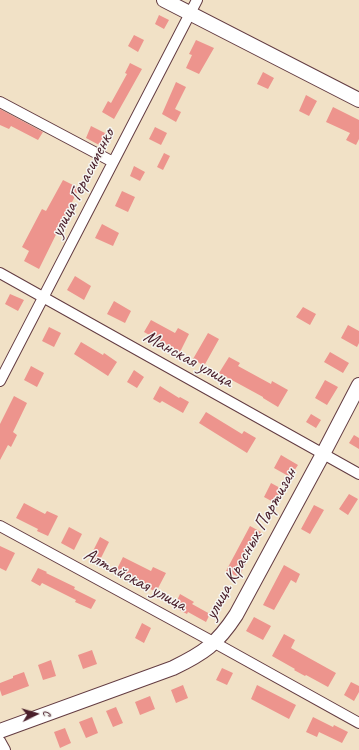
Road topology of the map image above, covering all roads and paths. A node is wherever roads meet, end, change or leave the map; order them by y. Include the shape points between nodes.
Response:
1 (164, 0) edge
2 (197, 0) edge
3 (190, 14) junction
4 (359, 100) edge
5 (0, 102) edge
6 (113, 162) junction
7 (0, 273) edge
8 (44, 297) junction
9 (0, 381) edge
10 (359, 384) edge
11 (323, 454) junction
12 (359, 474) edge
13 (0, 526) edge
14 (215, 642) junction
15 (359, 723) edge
16 (0, 731) edge
17 (0, 741) edge
18 (5, 750) edge

1 - 3 main road
2 - 3 street, улица Герасименко
3 - 4 main road
3 - 6 street, улица Герасименко
5 - 6 street
6 - 8 street, улица Герасименко
7 - 8 street, Манская улица
8 - 9 street, улица Герасименко
8 - 11 street, Манская улица
10 - 11 main road, улица Красных Партизан
11 - 12 street, Манская улица
11 - 14 main road, улица Красных Партизан via 236,615
13 - 14 street, Алтайская улица
14 - 15 street, Алтайская улица
14 - 16 main road, улица Красных Партизан via 190,660 173,668
17 - 18 street

